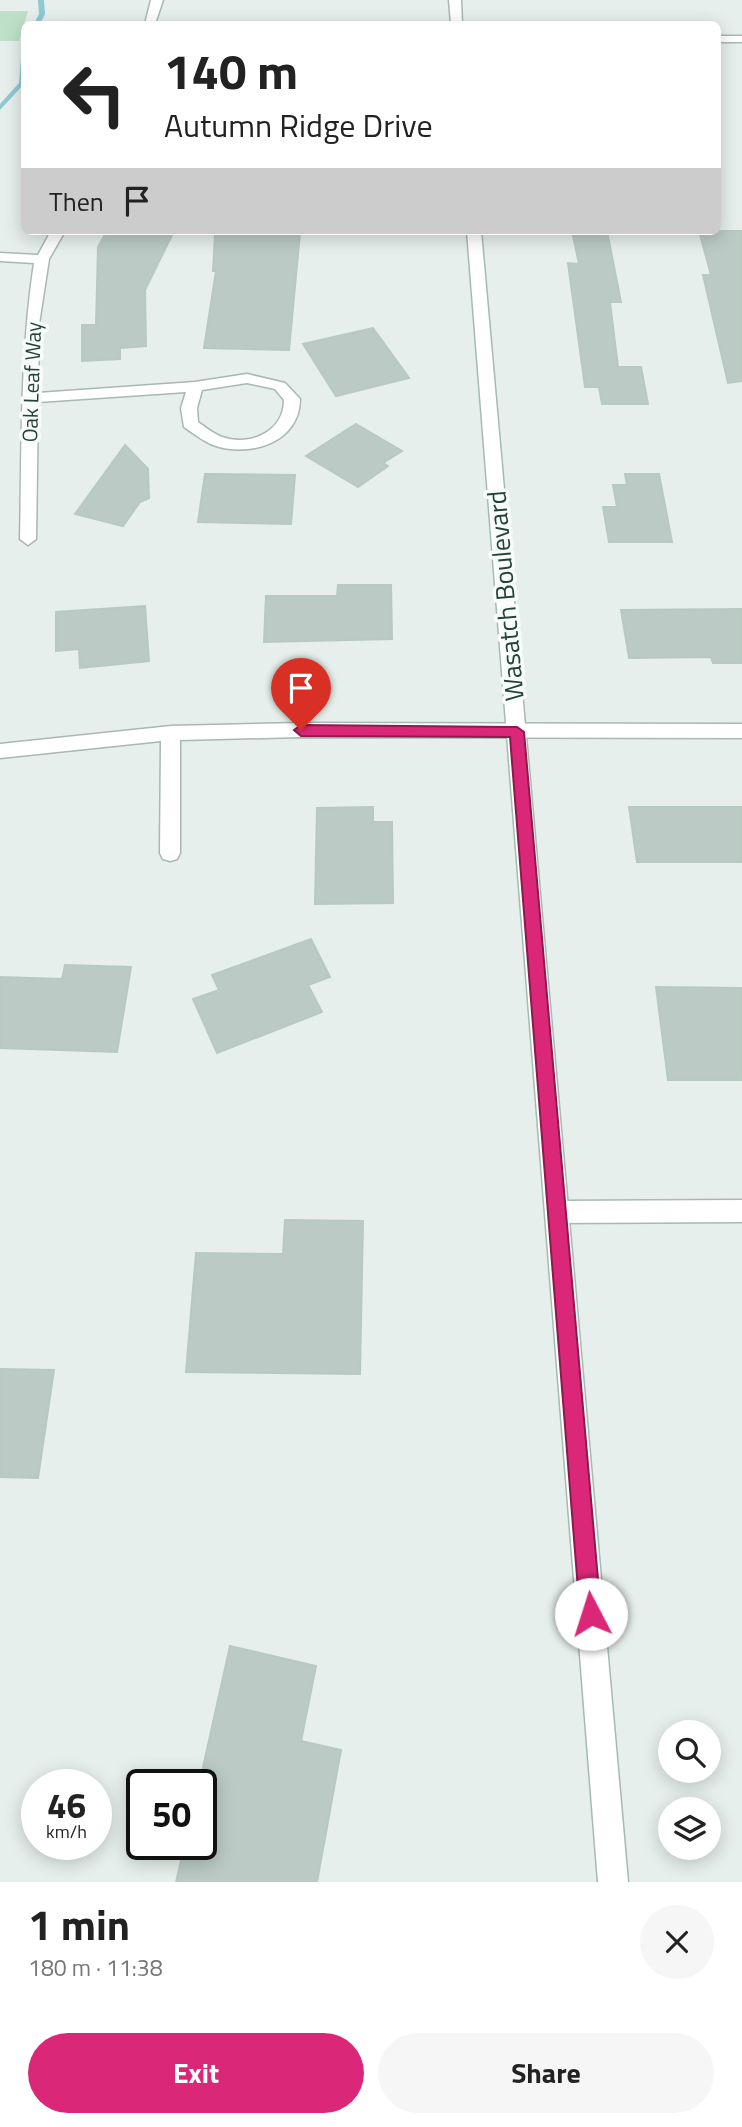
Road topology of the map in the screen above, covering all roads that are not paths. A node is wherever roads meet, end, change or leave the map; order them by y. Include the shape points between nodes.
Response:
1 (157, 0) edge
2 (455, 0) edge
3 (151, 21) edge
4 (457, 21) edge
5 (721, 39) edge
6 (742, 39) edge
7 (56, 235) edge
8 (474, 235) edge
9 (0, 257) edge
10 (42, 259) junction
11 (195, 387) junction
12 (29, 398) junction
13 (28, 539) dead end
14 (742, 731) edge
15 (517, 732) junction
16 (171, 733) junction
17 (0, 751) edge
18 (170, 853) dead end
19 (742, 1211) edge
20 (558, 1212) junction
21 (613, 1882) edge

1 - 3 street
2 - 4 street
5 - 6 street
7 - 10 street, Oak Leaf Way
8 - 15 street, Wasatch Boulevard
9 - 10 street
10 - 12 street, Oak Leaf Way via 32,324
11 - 11 street via 190,424 223,444 246,445 268,439 293,418 295,405 274,384 255,379
11 - 12 street
12 - 13 street, Oak Leaf Way
14 - 15 street
15 - 16 street
15 - 20 street, Wasatch Boulevard
16 - 17 street
16 - 18 street
19 - 20 street
20 - 21 street, Wasatch Boulevard

